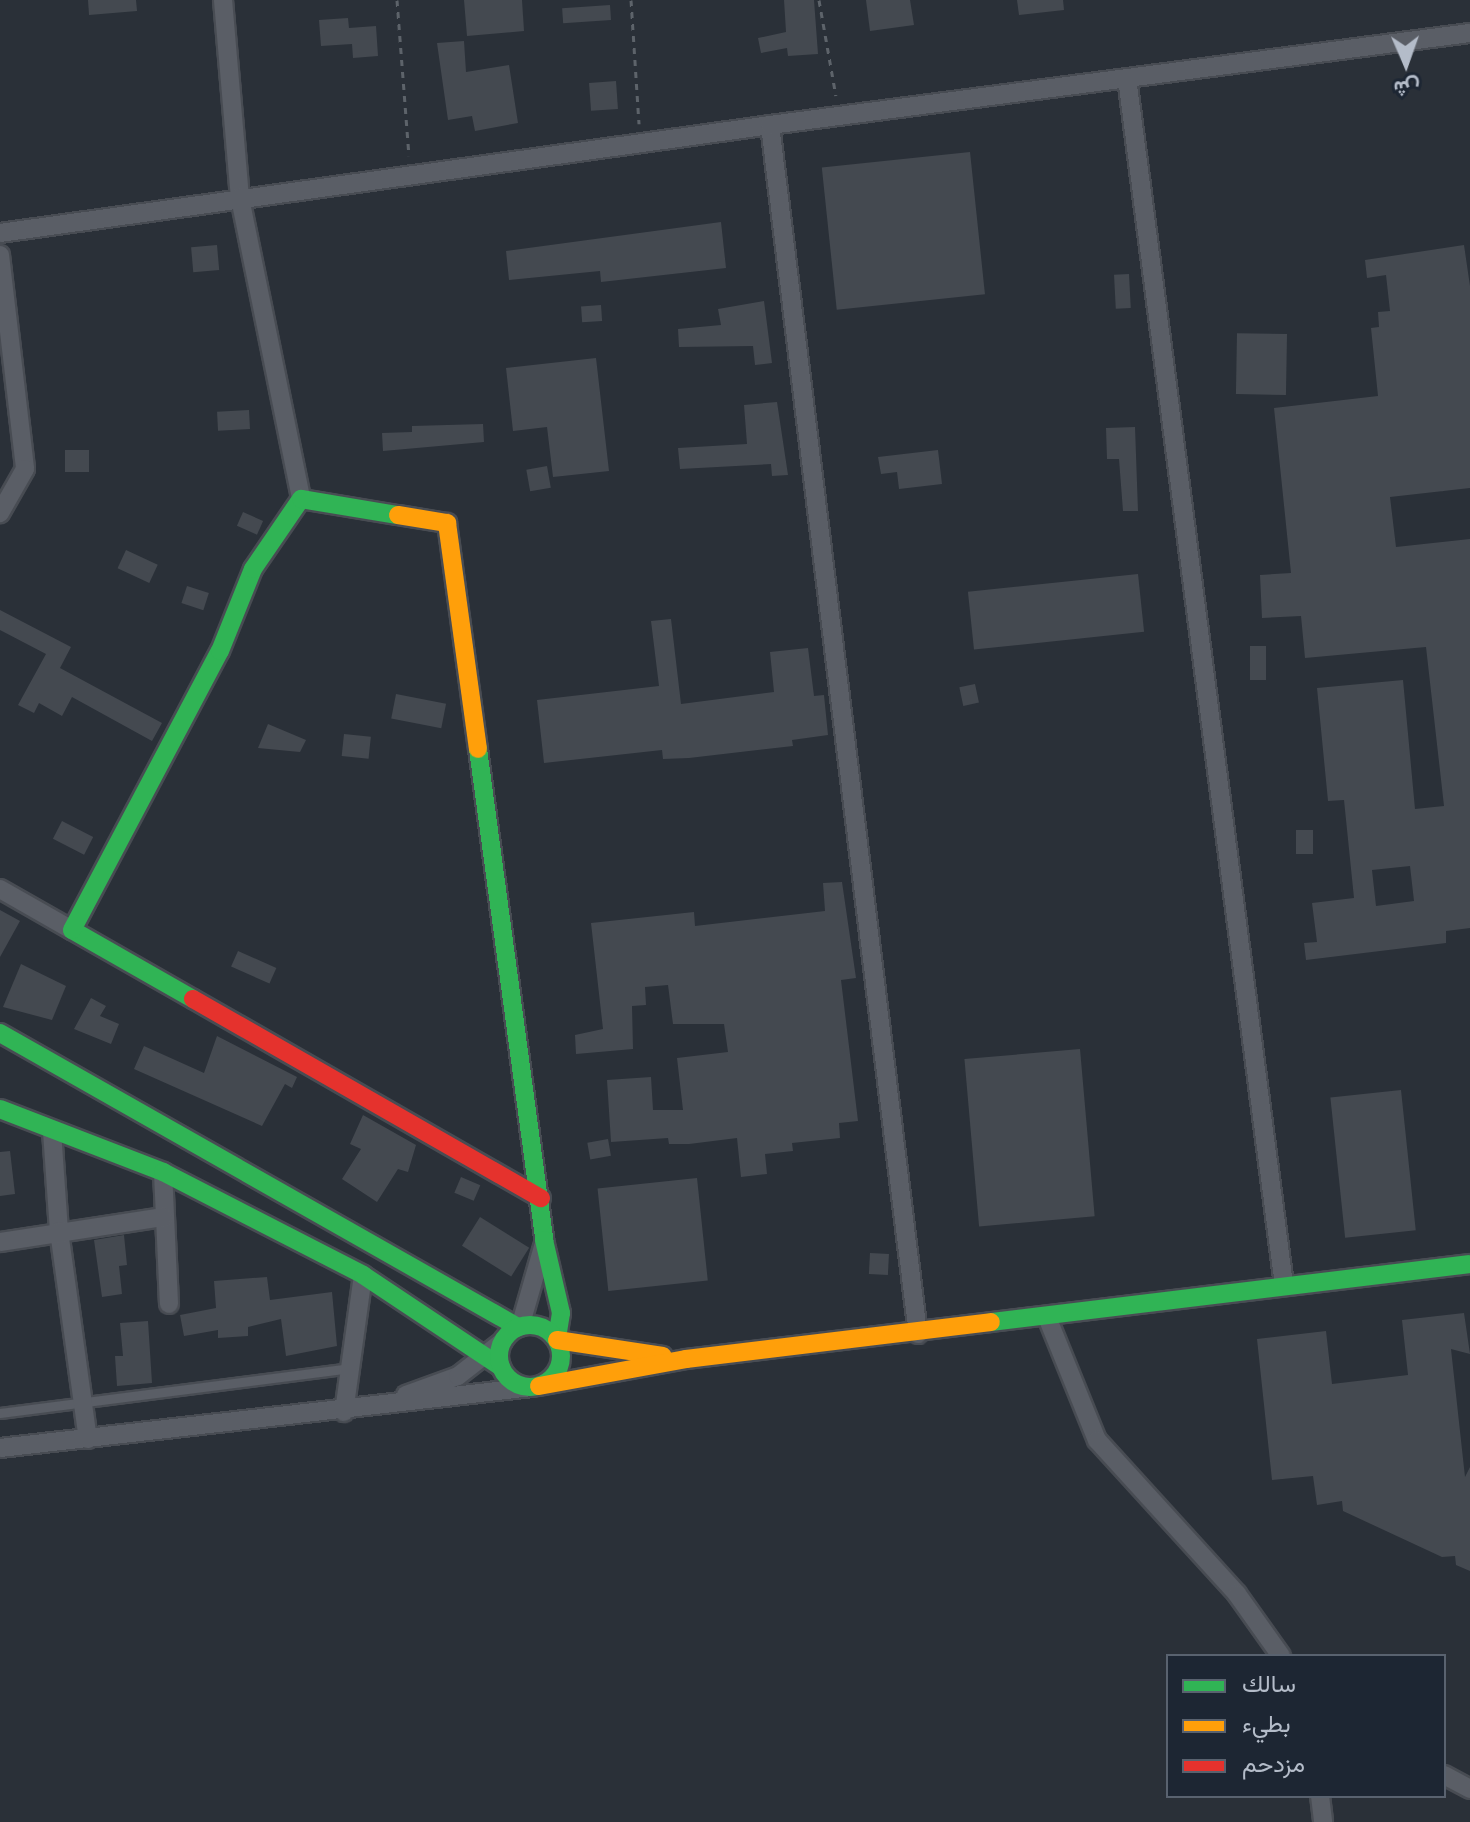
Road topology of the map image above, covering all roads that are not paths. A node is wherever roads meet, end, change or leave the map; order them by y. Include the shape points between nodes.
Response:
1 (223, 0) edge
2 (1470, 33) edge
3 (1127, 78) junction
4 (770, 125) junction
5 (240, 198) junction
6 (0, 233) edge
7 (0, 255) edge
8 (301, 499) junction
9 (0, 513) edge
10 (0, 889) edge
11 (72, 930) junction
12 (0, 1033) edge
13 (0, 1109) edge
14 (52, 1131) junction
15 (163, 1172) junction
16 (541, 1198) junction
17 (163, 1217) junction
18 (59, 1231) junction
19 (544, 1240) junction
20 (0, 1242) edge
21 (1470, 1264) edge
22 (363, 1275) junction
23 (1284, 1286) junction
24 (169, 1304) dead end
25 (487, 1310) junction
26 (1047, 1317) junction
27 (519, 1327) junction
28 (918, 1334) junction
29 (463, 1340) junction
30 (557, 1340) junction
31 (503, 1341) junction
32 (485, 1355) junction
33 (686, 1359) junction
34 (501, 1367) junction
35 (349, 1368) junction
36 (536, 1387) junction
37 (84, 1402) junction
38 (353, 1410) junction
39 (0, 1413) edge
40 (88, 1439) junction
41 (0, 1448) edge
42 (1280, 1654) edge
43 (1446, 1776) edge
44 (1470, 1789) edge
45 (1320, 1798) edge
46 (1323, 1822) edge

1 - 5 street
2 - 3 street
3 - 4 street
3 - 23 street
4 - 5 street
4 - 28 street
5 - 6 street
5 - 8 street
7 - 9 street via 25,469
8 - 11 street via 253,569 220,651
8 - 16 street via 447,523
10 - 11 street
11 - 16 street
12 - 25 street
13 - 14 street
14 - 15 street
14 - 18 street
15 - 17 street
15 - 22 street
16 - 19 street
17 - 18 street
17 - 24 street
18 - 20 street
18 - 37 street
19 - 27 street
19 - 30 street via 561,1313
21 - 23 street
22 - 29 street
22 - 35 street
23 - 26 street
25 - 27 street
25 - 29 street via 487,1330 477,1339
26 - 28 street
26 - 42 street via 1097,1440 1237,1594
27 - 30 street via 541,1326
27 - 31 street
28 - 33 street
29 - 32 street
30 - 33 street
30 - 36 street via 560,1368
31 - 32 street
31 - 34 street
32 - 34 street
32 - 38 street via 448,1381
33 - 36 street
34 - 36 street via 513,1382
35 - 37 lane
35 - 38 street
36 - 38 street
37 - 39 lane
37 - 40 street
38 - 40 street
40 - 41 street
43 - 44 street
45 - 46 street

